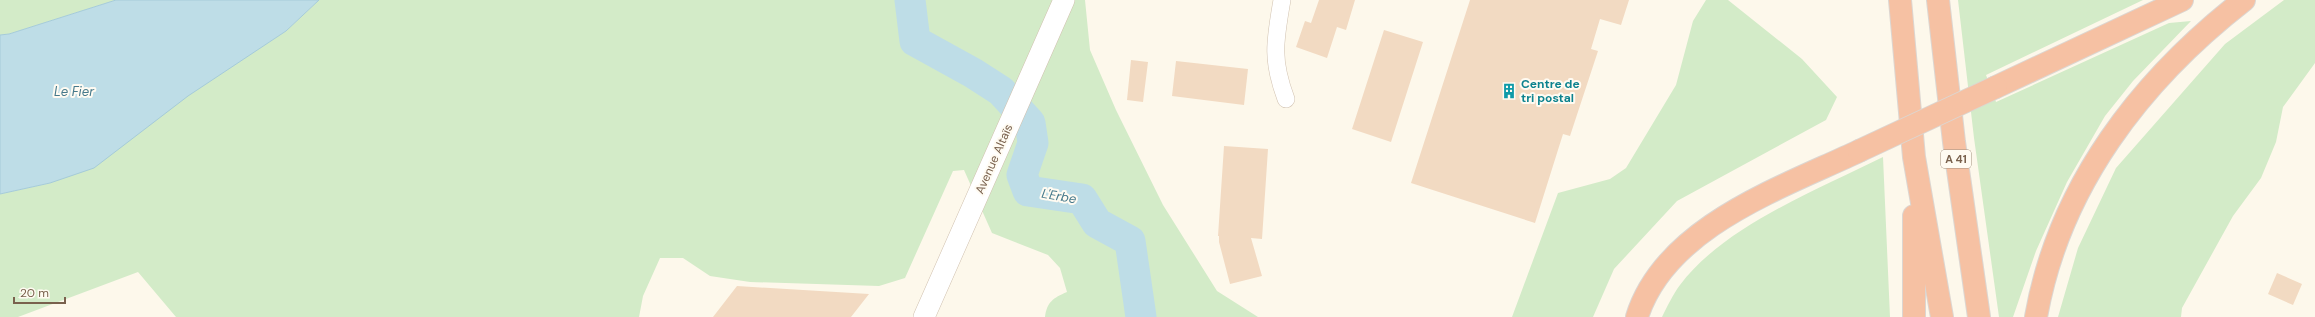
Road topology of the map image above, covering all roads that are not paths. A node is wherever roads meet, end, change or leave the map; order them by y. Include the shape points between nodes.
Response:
1 (1064, 0) edge
2 (1282, 0) edge
3 (1900, 0) edge
4 (1938, 0) edge
5 (2244, 0) edge
6 (2177, 2) edge
7 (1286, 99) dead end
8 (1914, 157) junction
9 (924, 317) edge
10 (1637, 317) edge
11 (1914, 317) edge
12 (1942, 317) edge
13 (1979, 317) edge
14 (2036, 317) edge

1 - 9 street, Avenue Altaïs
2 - 7 street via 1275,42 1275,64
3 - 8 highway
4 - 13 highway, A 41 via 1954,142
5 - 14 highway via 2208,28 2176,58 2137,101 2106,142 2059,235 2044,280
6 - 10 highway, bridge via 1742,208 1690,241 1671,259 1656,277
8 - 11 highway
8 - 12 highway

